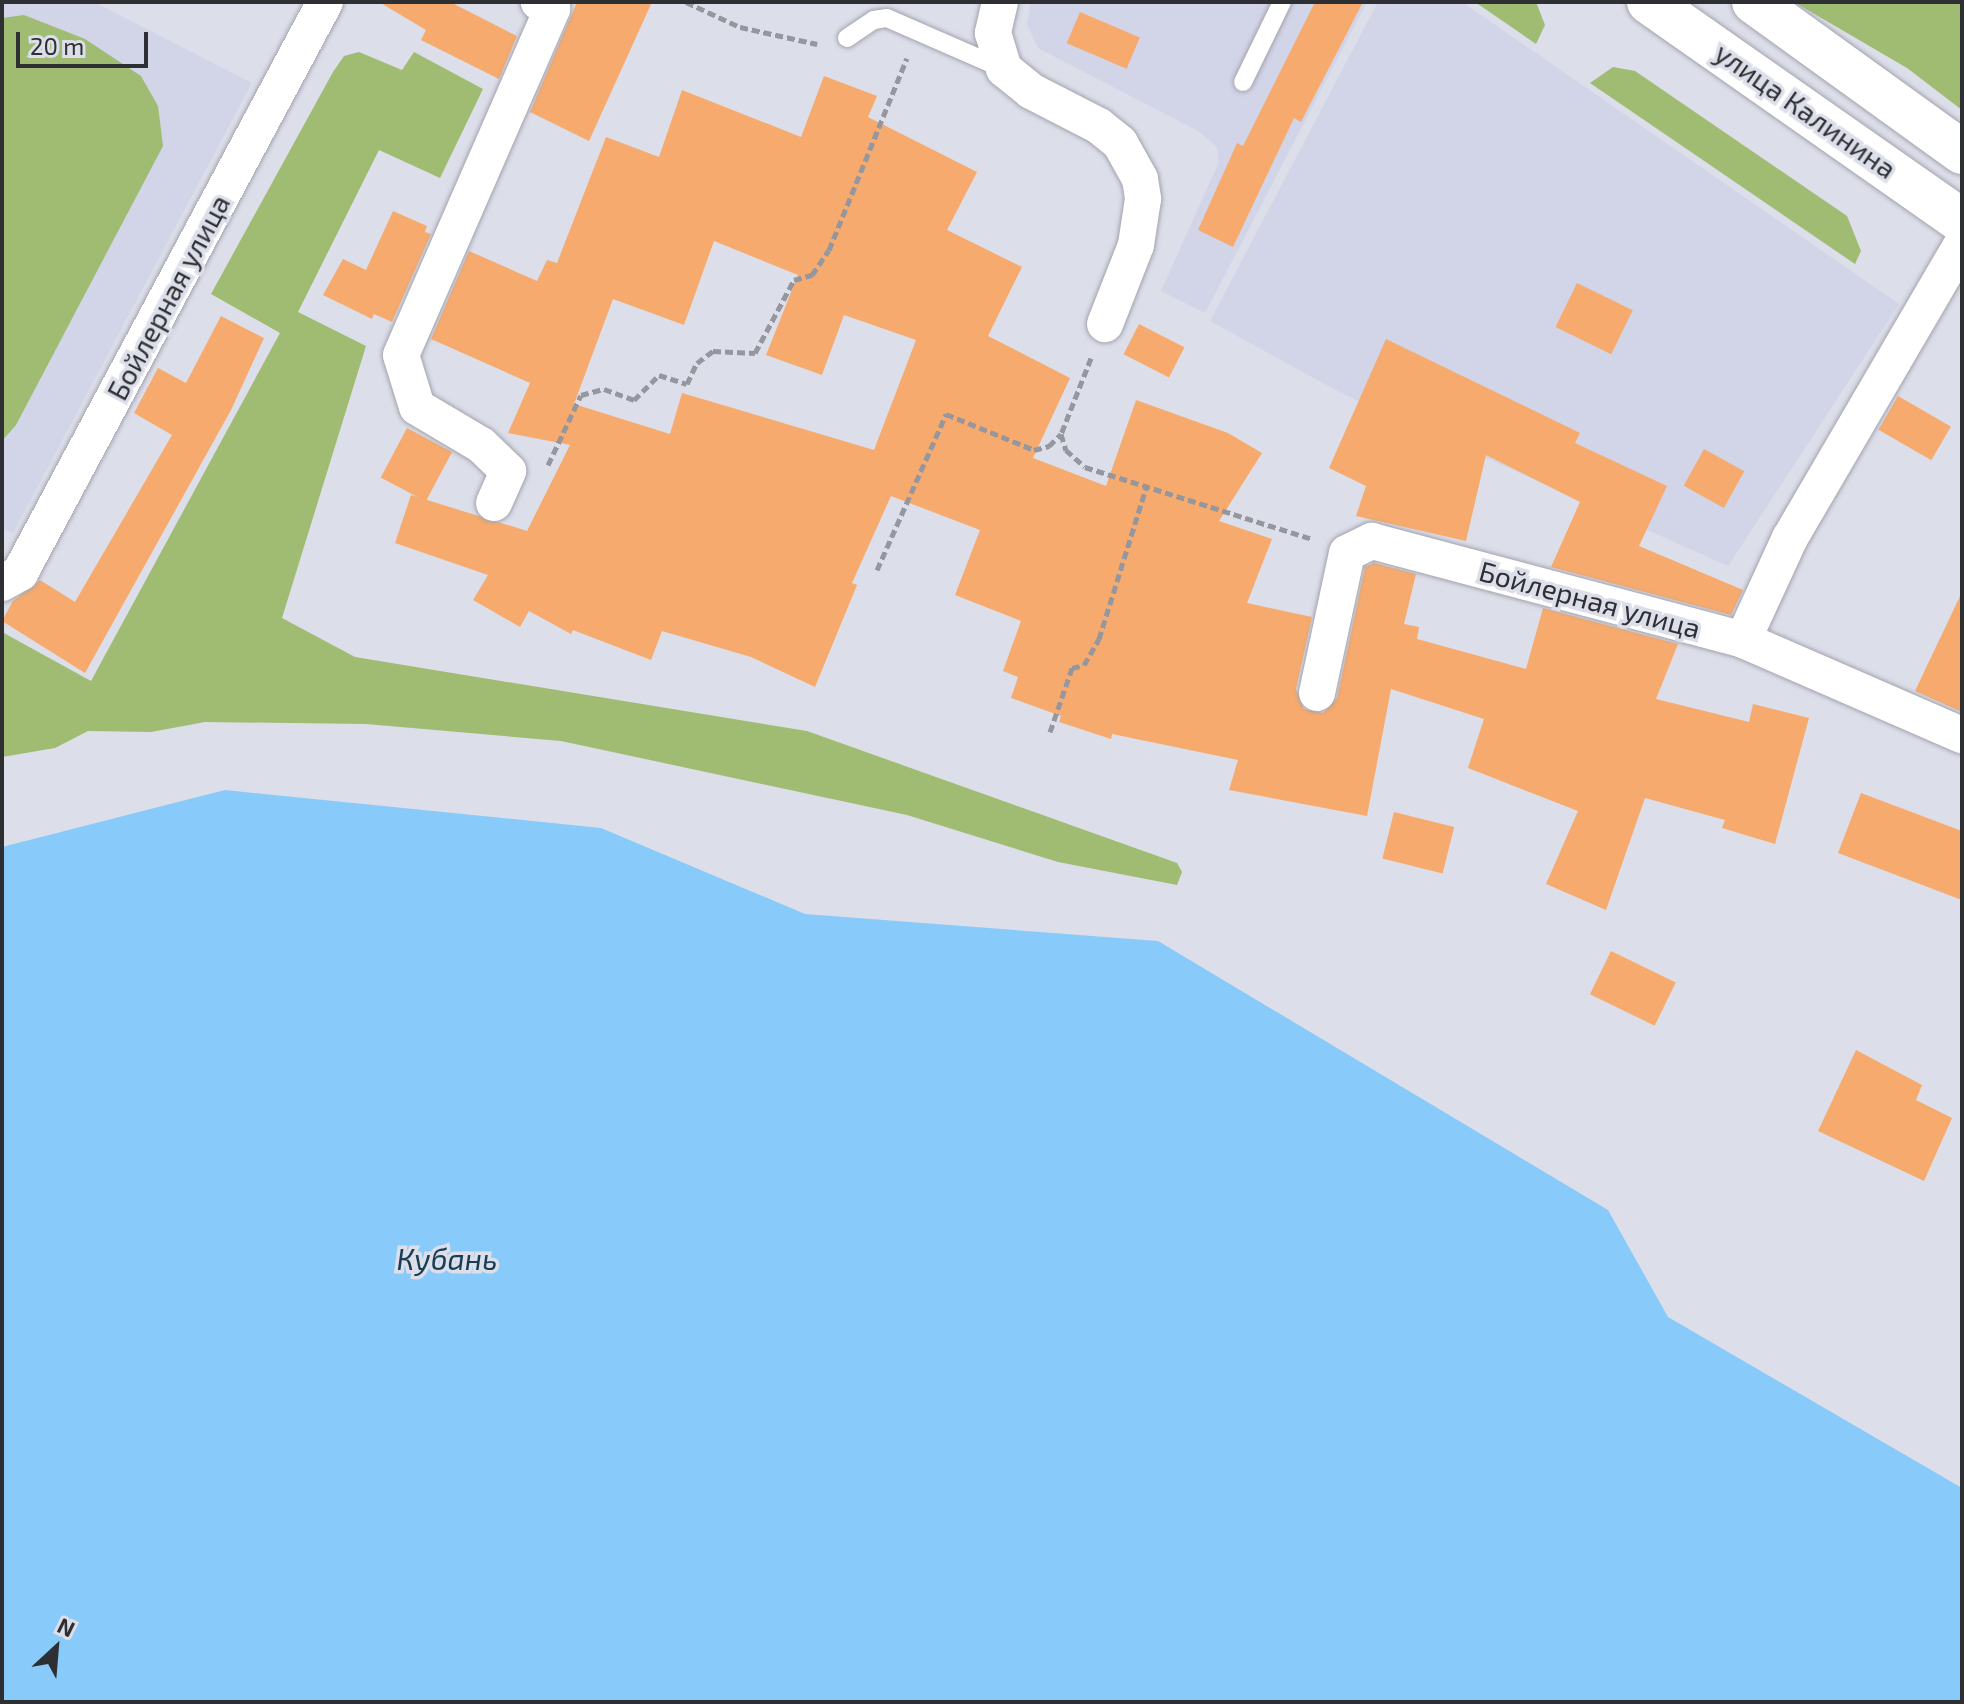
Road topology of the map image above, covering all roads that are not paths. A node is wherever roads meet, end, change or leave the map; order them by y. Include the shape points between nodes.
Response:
1 (325, 2) edge
2 (539, 2) edge
3 (1000, 2) edge
4 (1282, 2) edge
5 (1649, 2) edge
6 (1754, 2) edge
7 (847, 38) road end
8 (1004, 69) junction
9 (1243, 82) dead end
10 (1962, 152) edge
11 (1962, 221) edge
12 (1962, 244) edge
13 (1105, 324) road end
14 (501, 487) road end
15 (2, 583) edge
16 (1743, 640) junction
17 (1317, 693) dead end
18 (1962, 735) edge

1 - 15 street, Бойлерная улица via 20,573
2 - 14 street via 552,9 401,355 417,407 481,445
3 - 8 street via 993,33
4 - 9 lane
5 - 11 highway, улица Калинина
6 - 10 highway, улица Калинина
7 - 8 lane via 874,20 887,18
8 - 13 street via 1031,91 1099,126 1133,159 1143,199 1139,227
12 - 16 street via 1790,538
16 - 17 street, Бойлерная улица via 1372,541 1347,553
16 - 18 street, Бойлерная улица

